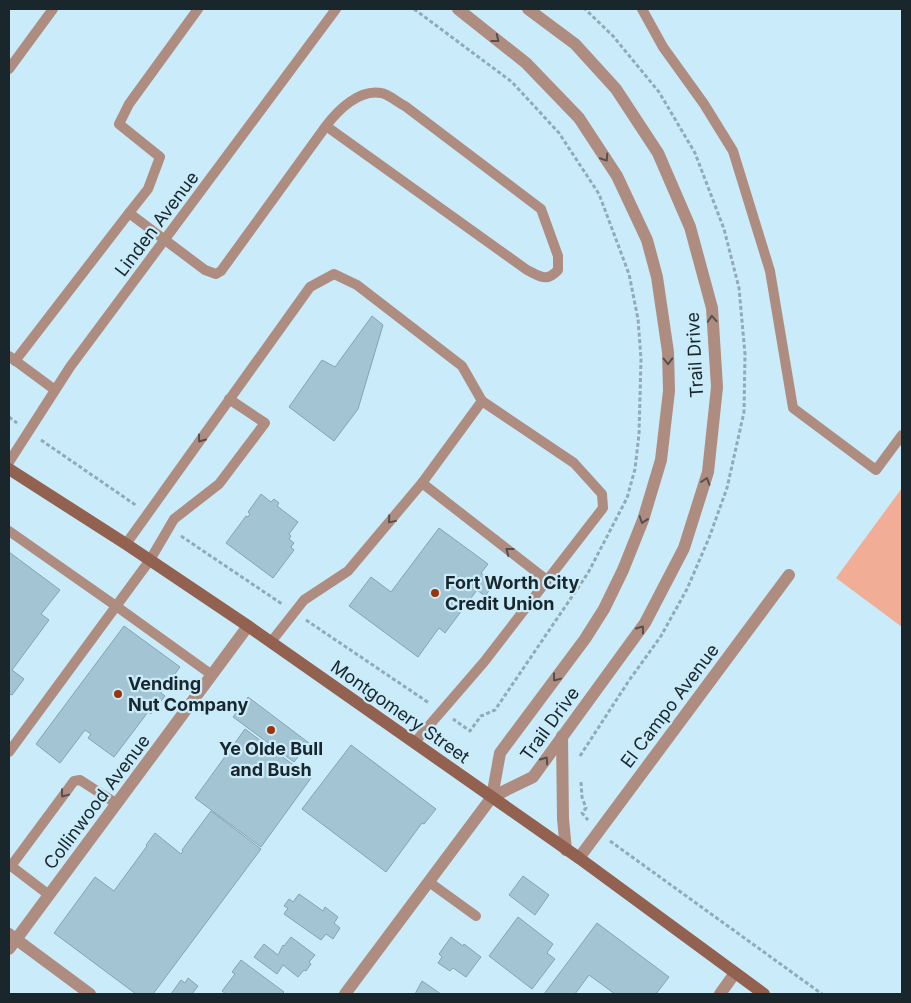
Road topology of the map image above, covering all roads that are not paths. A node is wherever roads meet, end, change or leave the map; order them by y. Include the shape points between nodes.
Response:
1 (53, 9) edge
2 (198, 9) edge
3 (336, 9) edge
4 (458, 9) edge
5 (528, 9) edge
6 (642, 9) edge
7 (9, 69) edge
8 (326, 126) junction
9 (128, 213) junction
10 (165, 239) junction
11 (12, 358) edge
12 (55, 390) junction
13 (229, 399) junction
14 (482, 401) junction
15 (902, 435) edge
16 (9, 462) edge
17 (9, 469) edge
18 (422, 483) junction
19 (9, 531) edge
20 (126, 544) junction
21 (150, 560) junction
22 (789, 575) dead end
23 (548, 581) junction
24 (116, 606) junction
25 (248, 626) junction
26 (271, 642) junction
27 (212, 676) junction
28 (562, 736) junction
29 (414, 743) junction
30 (9, 752) edge
31 (492, 797) junction
32 (117, 804) junction
33 (566, 850) junction
34 (579, 858) junction
35 (10, 866) edge
36 (429, 882) junction
37 (49, 895) junction
38 (476, 916) dead end
39 (11, 941) edge
40 (735, 973) junction
41 (90, 994) edge
42 (345, 994) edge
43 (720, 994) edge
44 (764, 994) edge

1 - 7 lane
2 - 9 lane via 129,104 119,124 160,157 148,189
3 - 10 lane, Linden Avenue
4 -> 31 street, Trail Drive via 526,63 579,118 617,176 647,240 658,277 668,352 669,391 661,460 643,520 604,609 500,753
28 -> 5 street, Trail Drive via 645,623 684,548 708,472 717,387 712,308 690,227 658,153 616,89 575,44
6 - 15 lane via 663,47 734,151 770,271 793,408 876,470
8 - 8 lane via 335,114 362,95 382,93 405,106 541,209 558,256 558,270 551,277 544,278 527,270
8 - 10 lane via 221,271 216,274 206,270
9 - 10 lane
9 - 11 lane
10 - 12 lane, Linden Avenue
11 - 12 lane
12 - 16 lane, Linden Avenue
13 - 14 lane via 310,287 334,274 357,285 462,366
13 -> 20 lane
13 - 21 lane via 265,423 219,484 174,519
14 - 18 lane
14 - 23 lane via 574,463 602,494 604,508
17 - 20 main road, Montgomery Street
23 -> 18 lane
18 -> 26 lane via 348,571 304,600
19 - 24 lane
20 - 21 main road, Montgomery Street
21 - 24 lane
21 - 25 main road, Montgomery Street
22 - 34 street, El Campo Avenue
23 - 29 lane
24 - 27 lane
24 - 30 lane
25 - 26 main road, Montgomery Street
25 - 27 street, Collinwood Avenue
26 - 29 main road, Montgomery Street
27 - 32 street, Collinwood Avenue
31 -> 28 street, Trail Drive via 533,777
28 - 33 street
29 - 31 main road, Montgomery Street
31 - 33 main road, Montgomery Street
31 - 36 street
32 -> 35 lane via 80,780 74,781
32 - 37 street, Collinwood Avenue
33 - 34 main road, Montgomery Street
34 - 40 main road, Montgomery Street
35 - 37 lane
36 - 38 lane
36 - 42 street
37 - 39 street, Collinwood Avenue
39 - 41 street
40 - 43 street
40 - 44 main road, Montgomery Street

